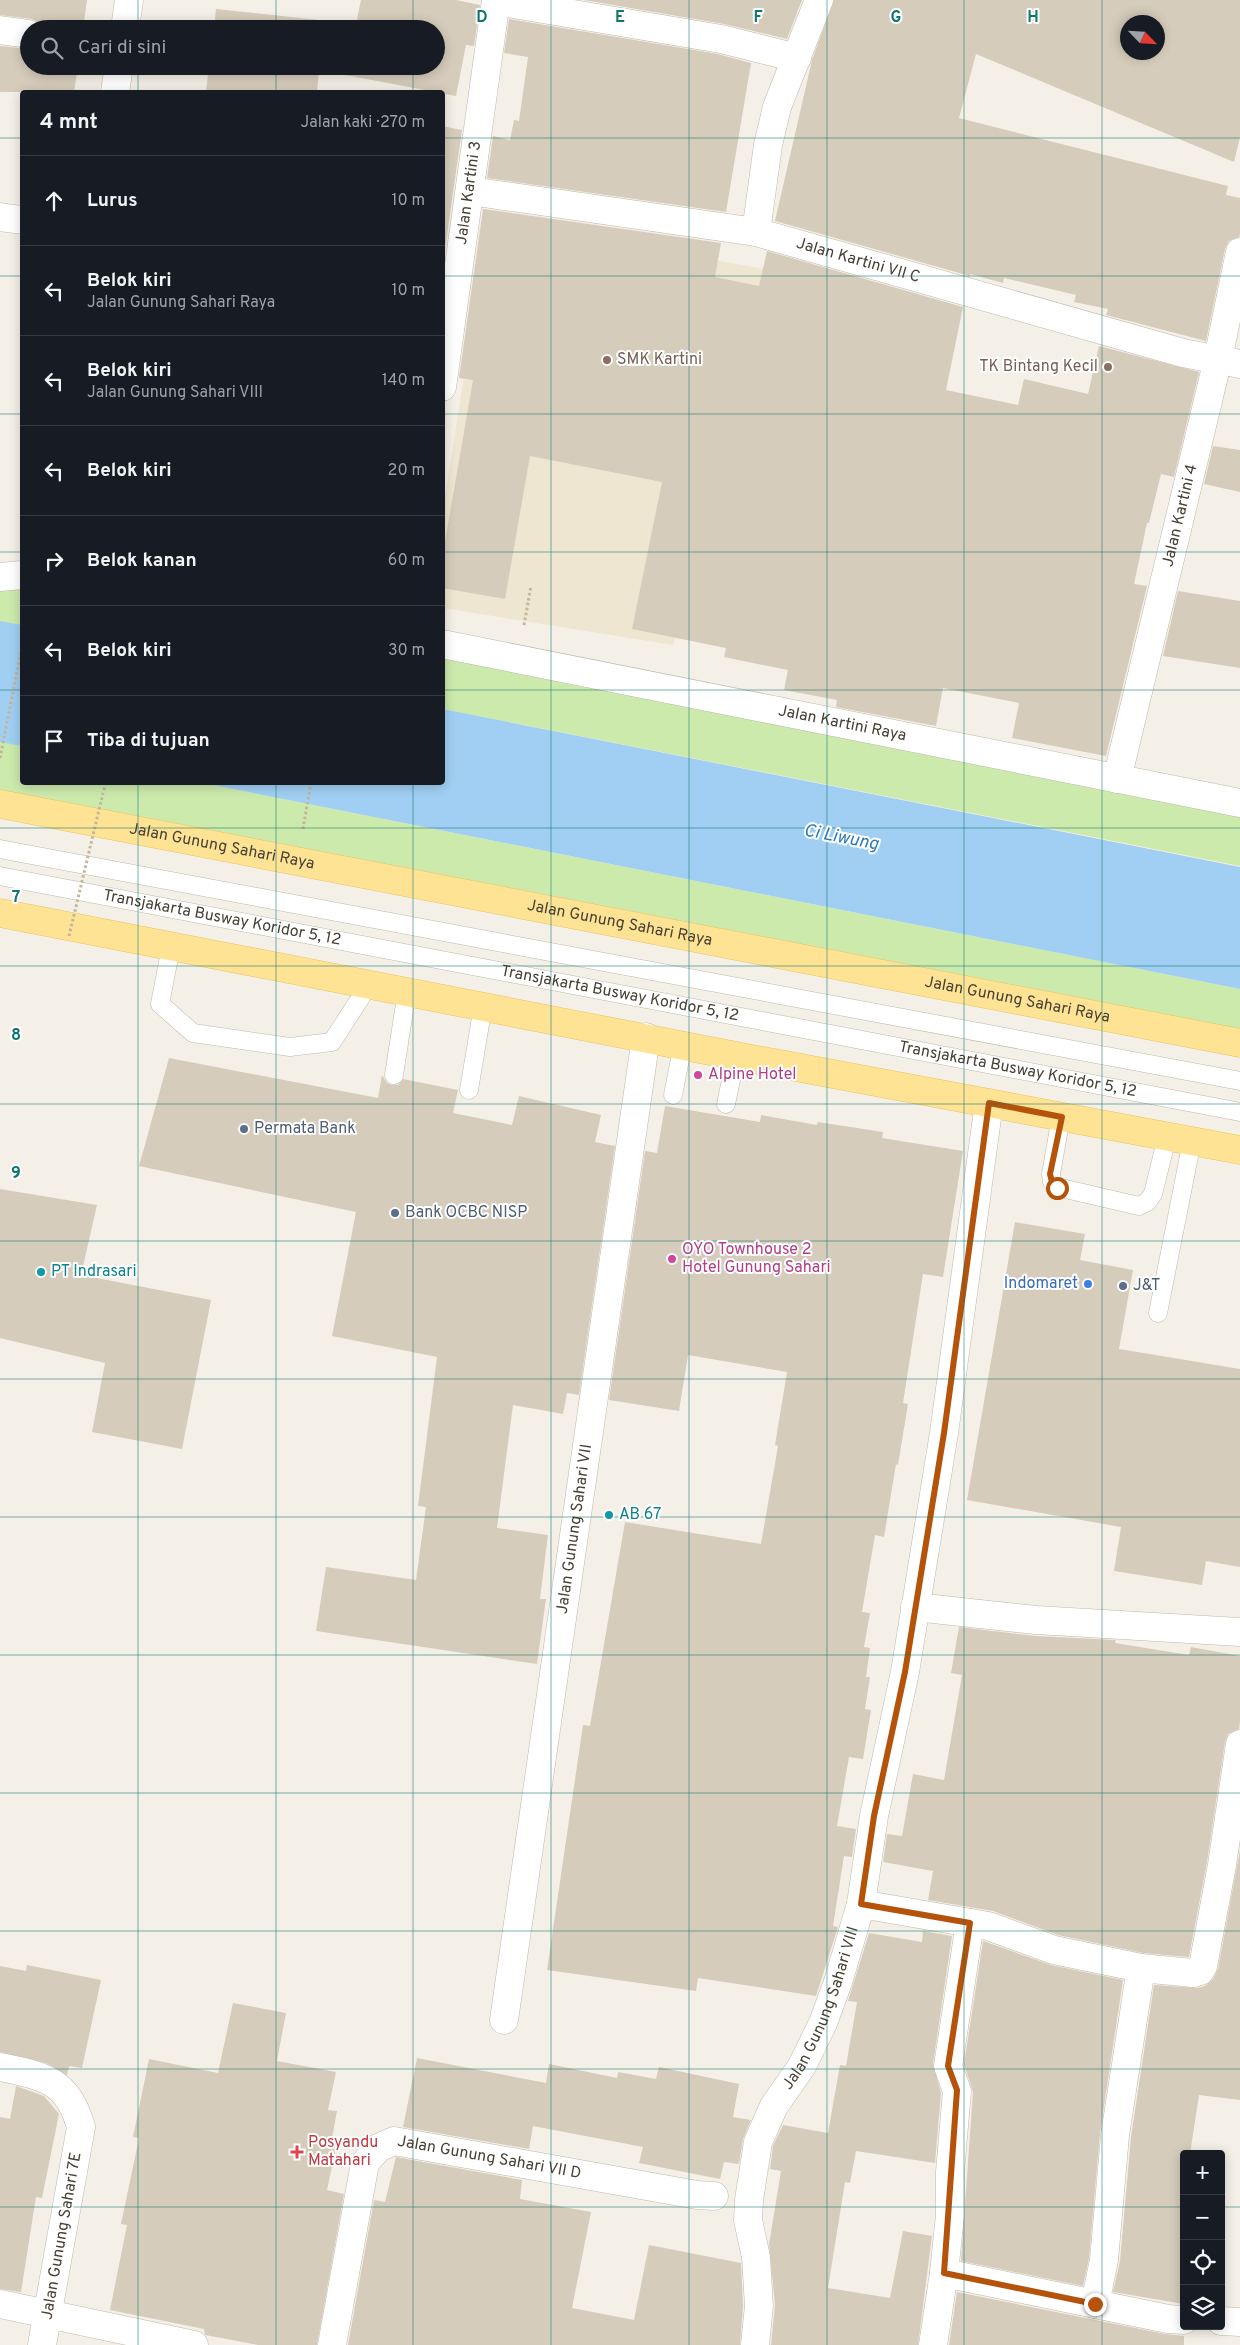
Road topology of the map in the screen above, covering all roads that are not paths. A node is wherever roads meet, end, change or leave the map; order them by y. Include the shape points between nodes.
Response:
1 (129, 0) edge
2 (496, 0) edge
3 (819, 0) edge
4 (126, 20) edge
5 (0, 30) edge
6 (20, 33) edge
7 (797, 58) junction
8 (118, 75) edge
9 (115, 90) edge
10 (470, 191) junction
11 (0, 217) edge
12 (20, 220) edge
13 (756, 232) junction
14 (1240, 252) edge
15 (1229, 361) edge
16 (445, 366) edge
17 (20, 575) edge
18 (0, 577) edge
19 (445, 645) edge
20 (1117, 779) junction
21 (1240, 803) edge
22 (0, 804) edge
23 (0, 849) edge
24 (0, 876) edge
25 (0, 914) edge
26 (171, 947) junction
27 (361, 982) junction
28 (408, 991) junction
29 (483, 1006) junction
30 (646, 1037) junction
31 (1240, 1043) edge
32 (683, 1044) junction
33 (736, 1056) junction
34 (394, 1075) dead end
35 (1240, 1081) edge
36 (469, 1090) dead end
37 (673, 1095) dead end
38 (989, 1103) junction
39 (726, 1104) dead end
40 (1240, 1112) edge
41 (1062, 1117) junction
42 (1180, 1139) junction
43 (1240, 1150) edge
44 (1158, 1313) dead end
45 (915, 1607) junction
46 (1240, 1632) edge
47 (1240, 1744) edge
48 (861, 1904) junction
49 (970, 1923) junction
50 (1141, 1968) junction
51 (504, 2020) dead end
52 (0, 2067) edge
53 (714, 2196) dead end
54 (944, 2273) junction
55 (0, 2304) edge
56 (1095, 2304) junction
57 (48, 2314) junction
58 (1180, 2320) edge
59 (1225, 2321) edge
60 (1240, 2322) edge
61 (42, 2345) edge
62 (194, 2345) edge
63 (332, 2345) edge
64 (755, 2345) edge
65 (932, 2345) edge

1 - 4 street
2 - 7 street via 721,39
2 - 10 street, Jalan Kartini 3
3 - 7 street
5 - 6 street
7 - 13 street via 777,107 768,145
8 - 9 street
10 - 13 street, Jalan Kartini VII C
10 - 16 street, Jalan Kartini 3
11 - 12 street
13 - 15 street, Jalan Kartini VII C via 1182,353
14 - 15 street, Jalan Kartini 4
15 - 20 street, Jalan Kartini 4
17 - 18 street
19 - 20 street, Jalan Kartini Raya
20 - 21 street, Jalan Kartini Raya
22 - 31 main road, Jalan Gunung Sahari Raya
23 - 35 lane, Transjakarta Busway Koridor 5, 12
24 - 40 lane, Transjakarta Busway Koridor 5, 12
25 - 26 main road
26 - 27 main road
26 - 27 lane via 160,1004 193,1033 290,1047 332,1042 361,996
27 - 28 main road
28 - 29 main road
28 - 34 lane
29 - 30 main road
29 - 36 lane
30 - 32 main road
30 - 51 street, Jalan Gunung Sahari VII
32 - 33 main road
32 - 37 lane
33 - 38 main road
33 - 39 lane
38 - 41 main road
38 - 45 street, Jalan Gunung Sahari VIII via 944,1433
41 - 42 main road
41 - 42 lane via 1050,1174 1057,1188 1139,1206 1152,1194
42 - 43 main road
42 - 44 lane
45 - 46 street via 1036,1620
45 - 48 street, Jalan Gunung Sahari VIII via 905,1672 874,1816
47 - 50 street via 1203,1966 1193,1973
48 - 49 street
48 - 64 street, Jalan Gunung Sahari VIII via 823,2023 802,2066 774,2106 758,2142 748,2220 756,2257 758,2306
49 - 50 street via 988,1926 1054,1950
49 - 54 street via 948,2066 957,2090
50 - 56 street via 1115,2135 1104,2260
52 - 57 street, Jalan Gunung Sahari 7E via 37,2074 55,2083 67,2094 77,2111 81,2127
53 - 63 street, Jalan Gunung Sahari VII D via 394,2141 378,2148 366,2163
54 - 56 street
54 - 65 street
55 - 57 street
56 - 58 street
57 - 61 street, Jalan Gunung Sahari 7E
57 - 62 street
59 - 60 street

